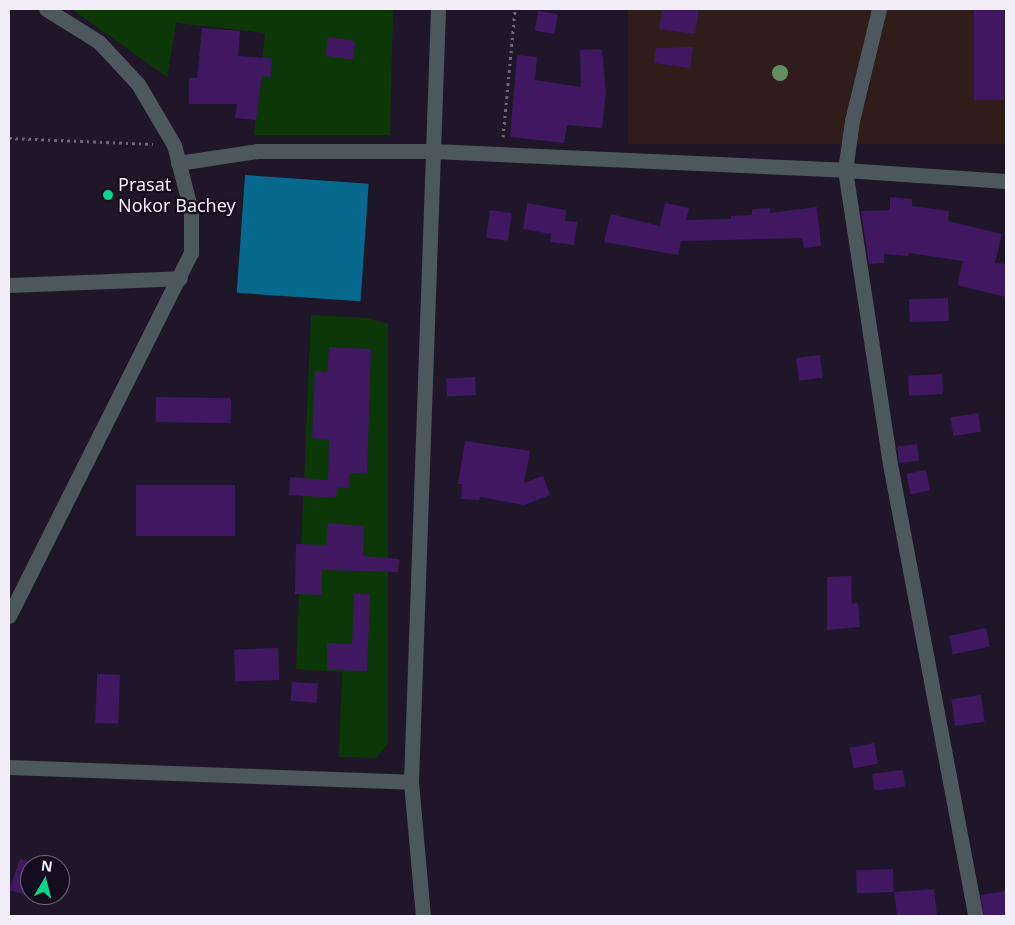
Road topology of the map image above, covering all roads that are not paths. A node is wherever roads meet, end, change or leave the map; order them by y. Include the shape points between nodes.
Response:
1 (46, 9) edge
2 (438, 9) edge
3 (879, 9) edge
4 (433, 151) junction
5 (178, 163) junction
6 (844, 170) junction
7 (1006, 181) edge
8 (180, 278) junction
9 (9, 285) edge
10 (9, 616) edge
11 (9, 767) edge
12 (411, 782) junction
13 (423, 916) edge
14 (975, 916) edge

1 - 5 street via 99,42 138,84 174,145
2 - 4 street
3 - 6 street via 852,121
4 - 5 street via 257,151
4 - 6 street
4 - 12 street
5 - 8 street via 191,211 191,252
6 - 7 street
6 - 14 street via 892,474
8 - 9 street
8 - 10 street
11 - 12 street
12 - 13 street

